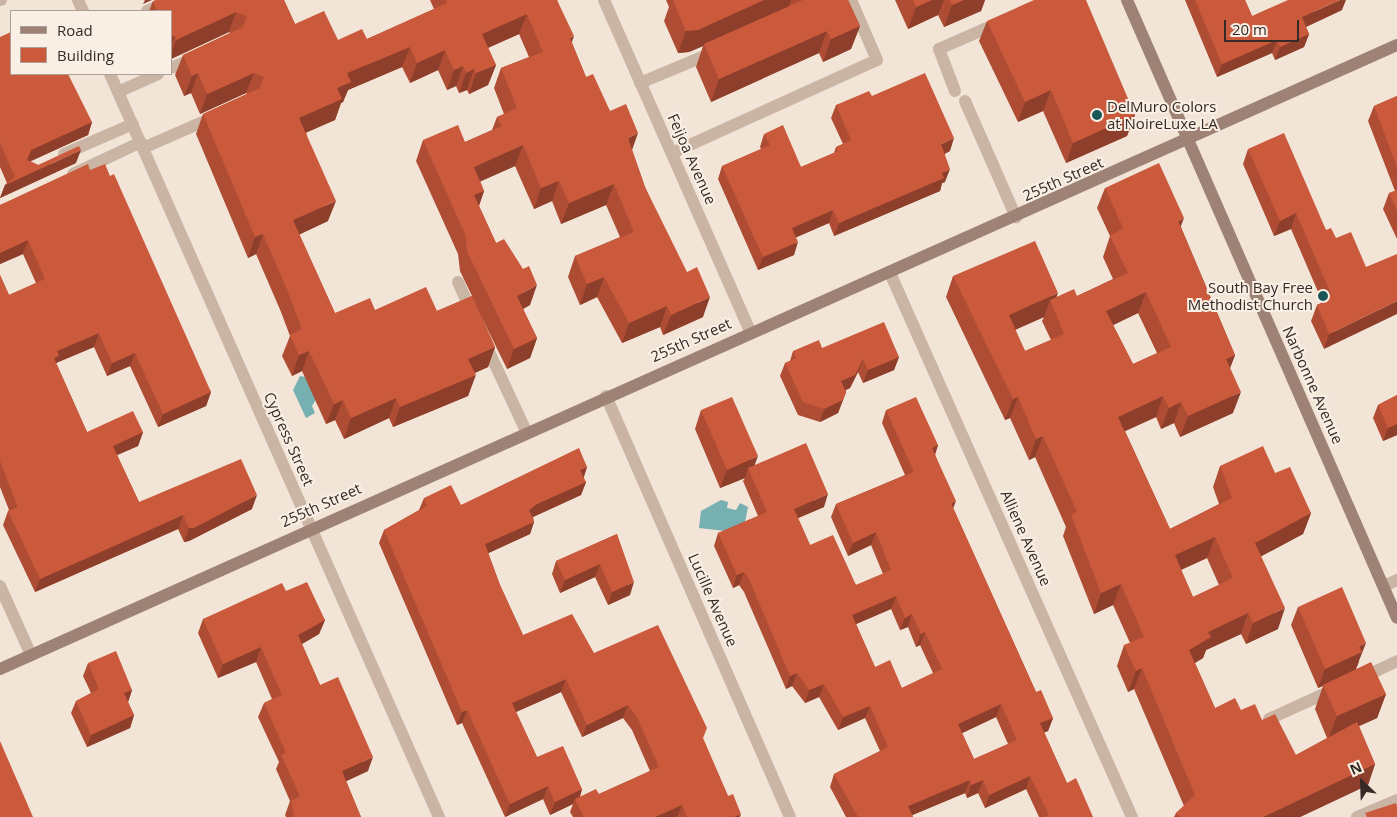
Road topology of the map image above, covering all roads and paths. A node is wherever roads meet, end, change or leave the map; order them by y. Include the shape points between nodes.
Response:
1 (172, 0) edge
2 (604, 0) edge
3 (851, 0) edge
4 (1127, 0) edge
5 (148, 10) edge
6 (1009, 19) edge
7 (1397, 45) edge
8 (727, 46) edge
9 (206, 52) edge
10 (172, 68) edge
11 (110, 75) edge
12 (156, 75) edge
13 (640, 83) junction
14 (955, 91) dead end
15 (118, 92) junction
16 (965, 100) dead end
17 (232, 109) edge
18 (133, 124) junction
19 (1189, 141) junction
20 (142, 145) junction
21 (672, 153) junction
22 (53, 160) edge
23 (62, 178) edge
24 (1016, 217) junction
25 (890, 273) junction
26 (458, 282) dead end
27 (750, 331) junction
28 (606, 396) junction
29 (526, 431) junction
30 (311, 528) junction
31 (1397, 580) edge
32 (0, 586) edge
33 (1384, 586) junction
34 (1397, 618) edge
35 (31, 655) junction
36 (1397, 661) edge
37 (0, 669) edge
38 (1270, 719) edge
39 (1397, 800) edge
40 (439, 817) edge
41 (790, 817) edge
42 (1132, 817) edge
43 (1357, 817) edge

1 - 5 street
2 - 13 street, Feijoa Avenue
3 - 21 street via 876,60
4 - 19 street, Narbonne Avenue
6 - 14 street via 939,49
7 - 19 street, 255th Street
8 - 13 street
9 - 10 street
11 - 15 street, Cypress Street
12 - 15 street
13 - 21 street, Feijoa Avenue
15 - 18 street, Cypress Street
16 - 24 street
17 - 20 street
18 - 20 street, Cypress Street
18 - 22 street
19 - 24 street, 255th Street
19 - 33 street, Narbonne Avenue
20 - 23 street
20 - 30 street, Cypress Street
21 - 27 street, Feijoa Avenue
24 - 25 street, 255th Street
25 - 27 street, 255th Street
25 - 42 street, Alliene Avenue
26 - 29 street
27 - 28 street, 255th Street
28 - 29 street, 255th Street
28 - 41 street, Lucille Avenue
29 - 30 street, 255th Street
30 - 35 street, 255th Street
30 - 40 street, Cypress Street
31 - 33 street
32 - 35 street
33 - 34 street, Narbonne Avenue
35 - 37 street, 255th Street
36 - 38 street
39 - 43 street

